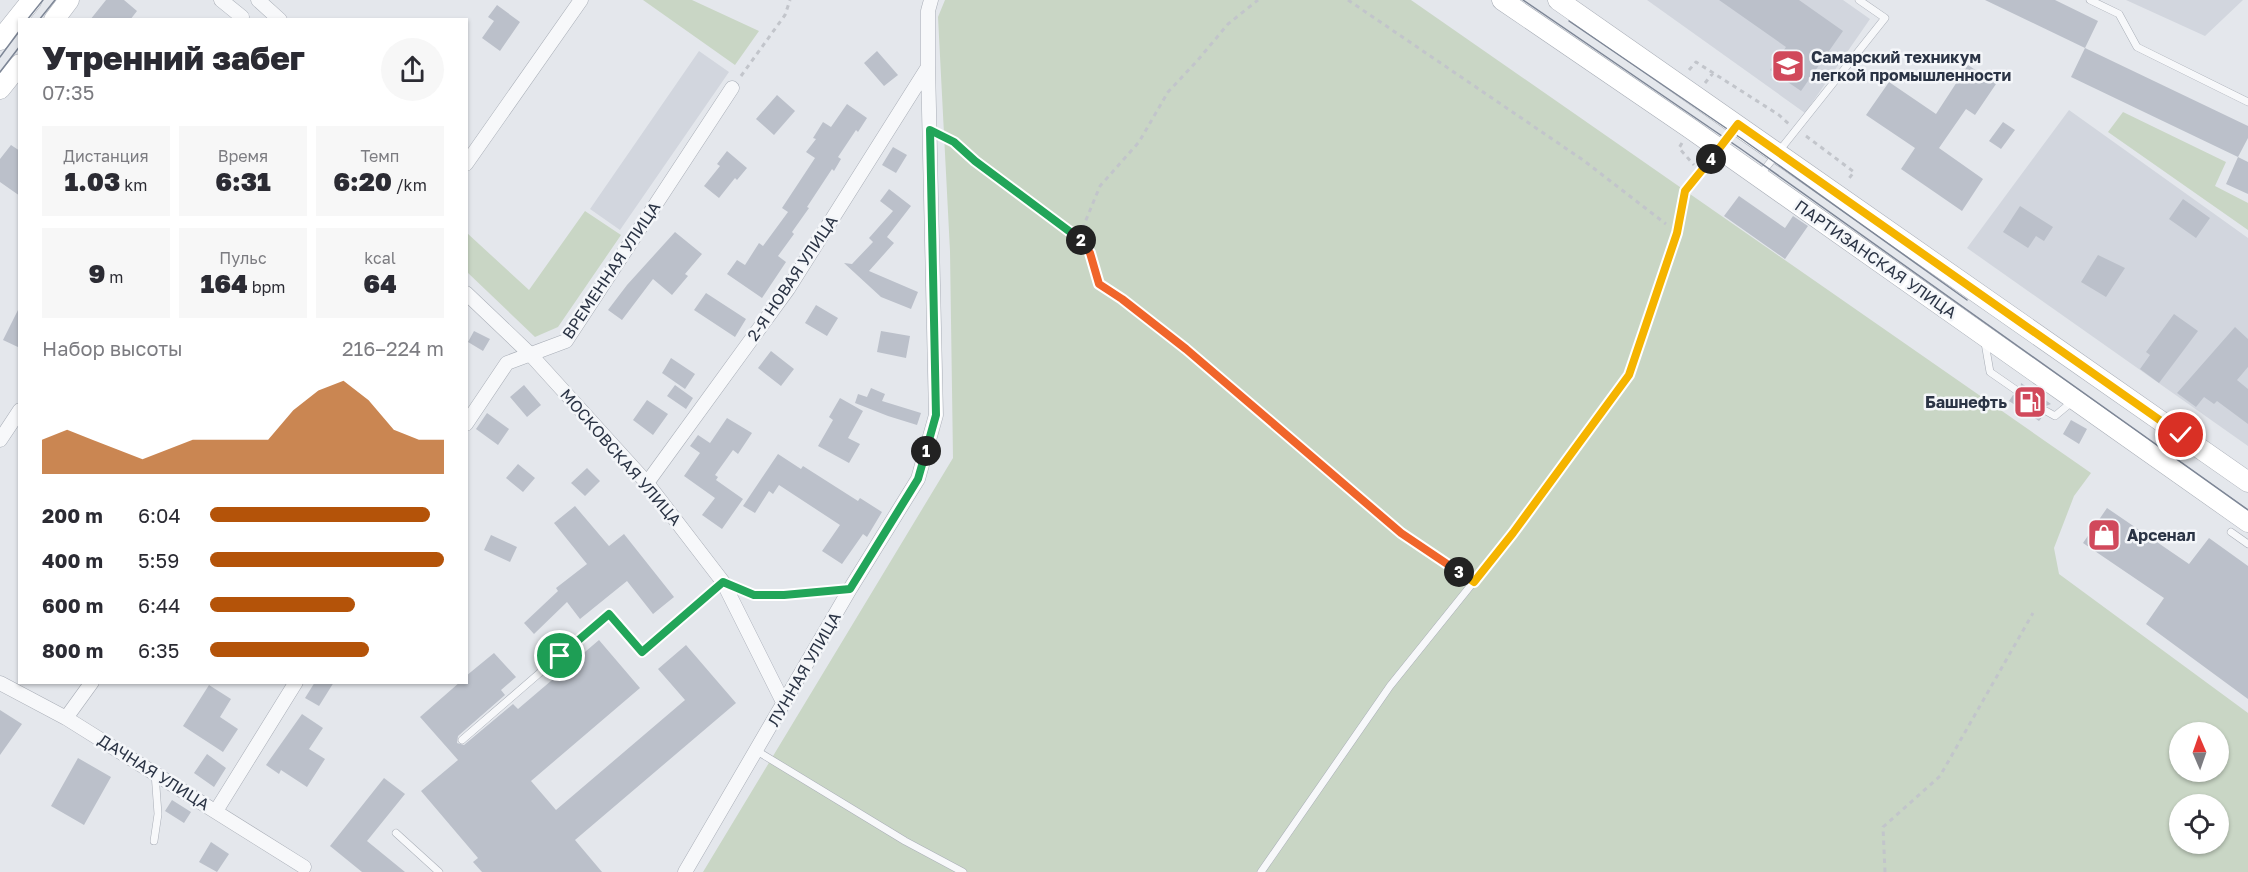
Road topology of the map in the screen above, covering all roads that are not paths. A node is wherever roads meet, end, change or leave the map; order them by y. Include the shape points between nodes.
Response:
1 (32, 0) edge
2 (69, 0) edge
3 (221, 0) edge
4 (258, 0) edge
5 (581, 0) edge
6 (931, 0) edge
7 (1502, 0) edge
8 (1558, 0) edge
9 (2090, 0) edge
10 (1862, 1) edge
11 (56, 18) edge
12 (242, 18) edge
13 (278, 18) edge
14 (0, 40) edge
15 (18, 66) edge
16 (928, 66) junction
17 (732, 88) road end
18 (0, 89) edge
19 (2248, 102) edge
20 (1738, 124) junction
21 (1718, 149) junction
22 (1777, 152) junction
23 (468, 161) edge
24 (1758, 177) junction
25 (468, 295) edge
26 (1984, 334) junction
27 (530, 354) junction
28 (2016, 390) dead end
29 (2074, 400) junction
30 (2046, 411) dead end
31 (18, 413) edge
32 (468, 421) edge
33 (0, 440) edge
34 (2248, 482) edge
35 (647, 483) junction
36 (2248, 522) edge
37 (2231, 532) dead end
38 (2248, 544) edge
39 (723, 582) junction
40 (850, 589) junction
41 (0, 683) edge
42 (91, 684) edge
43 (295, 684) edge
44 (784, 704) junction
45 (66, 718) junction
46 (462, 740) dead end
47 (757, 751) junction
48 (155, 773) junction
49 (216, 811) junction
50 (396, 833) dead end
51 (154, 841) dead end
52 (307, 869) edge
53 (439, 872) edge
54 (685, 872) edge
55 (963, 872) edge
56 (1261, 872) edge

1 - 14 street
2 - 11 street
3 - 12 street
4 - 12 street
4 - 13 street
5 - 23 street
6 - 16 street, ЛУННАЯ УЛИЦА
7 - 21 street, ПАРТИЗАНСКАЯ УЛИЦА
8 - 20 street, ПАРТИЗАНСКАЯ УЛИЦА
9 - 19 lane via 2119,14 2137,47
10 - 22 lane via 1884,18
15 - 18 street
16 - 35 street, 2-Я НОВАЯ УЛИЦА via 788,289
16 - 40 street, ЛУННАЯ УЛИЦА via 936,415 918,479
17 - 27 street, ВРЕМЕННАЯ УЛИЦА via 566,341
20 - 21 lane
20 - 22 street, ПАРТИЗАНСКАЯ УЛИЦА
21 - 24 street, ПАРТИЗАНСКАЯ УЛИЦА
21 - 56 lane via 1685,191 1677,233 1629,375 1513,533 1390,686
22 - 24 lane
22 - 34 street, ПАРТИЗАНСКАЯ УЛИЦА
24 - 26 street, ПАРТИЗАНСКАЯ УЛИЦА
25 - 27 street, МОСКОВСКАЯ УЛИЦА
26 - 28 lane via 1989,372
26 - 29 street, ПАРТИЗАНСКАЯ УЛИЦА
27 - 32 street, ВРЕМЕННАЯ УЛИЦА via 507,363
27 - 35 street, МОСКОВСКАЯ УЛИЦА
29 - 30 lane via 2055,416
29 - 36 street, ПАРТИЗАНСКАЯ УЛИЦА
31 - 33 street
35 - 39 street, МОСКОВСКАЯ УЛИЦА
37 - 38 lane
39 - 40 lane via 754,595
39 - 44 street, МОСКОВСКАЯ УЛИЦА
39 - 46 lane via 642,652 609,614
40 - 44 street, ЛУННАЯ УЛИЦА
41 - 45 street, ДАЧНАЯ УЛИЦА
42 - 45 street
43 - 49 street
44 - 47 street, ЛУННАЯ УЛИЦА
45 - 48 street, ДАЧНАЯ УЛИЦА
47 - 54 street, ЛУННАЯ УЛИЦА
47 - 55 lane
48 - 49 street, ДАЧНАЯ УЛИЦА
48 - 51 lane via 158,814
49 - 52 street, ДАЧНАЯ УЛИЦА
50 - 53 lane

